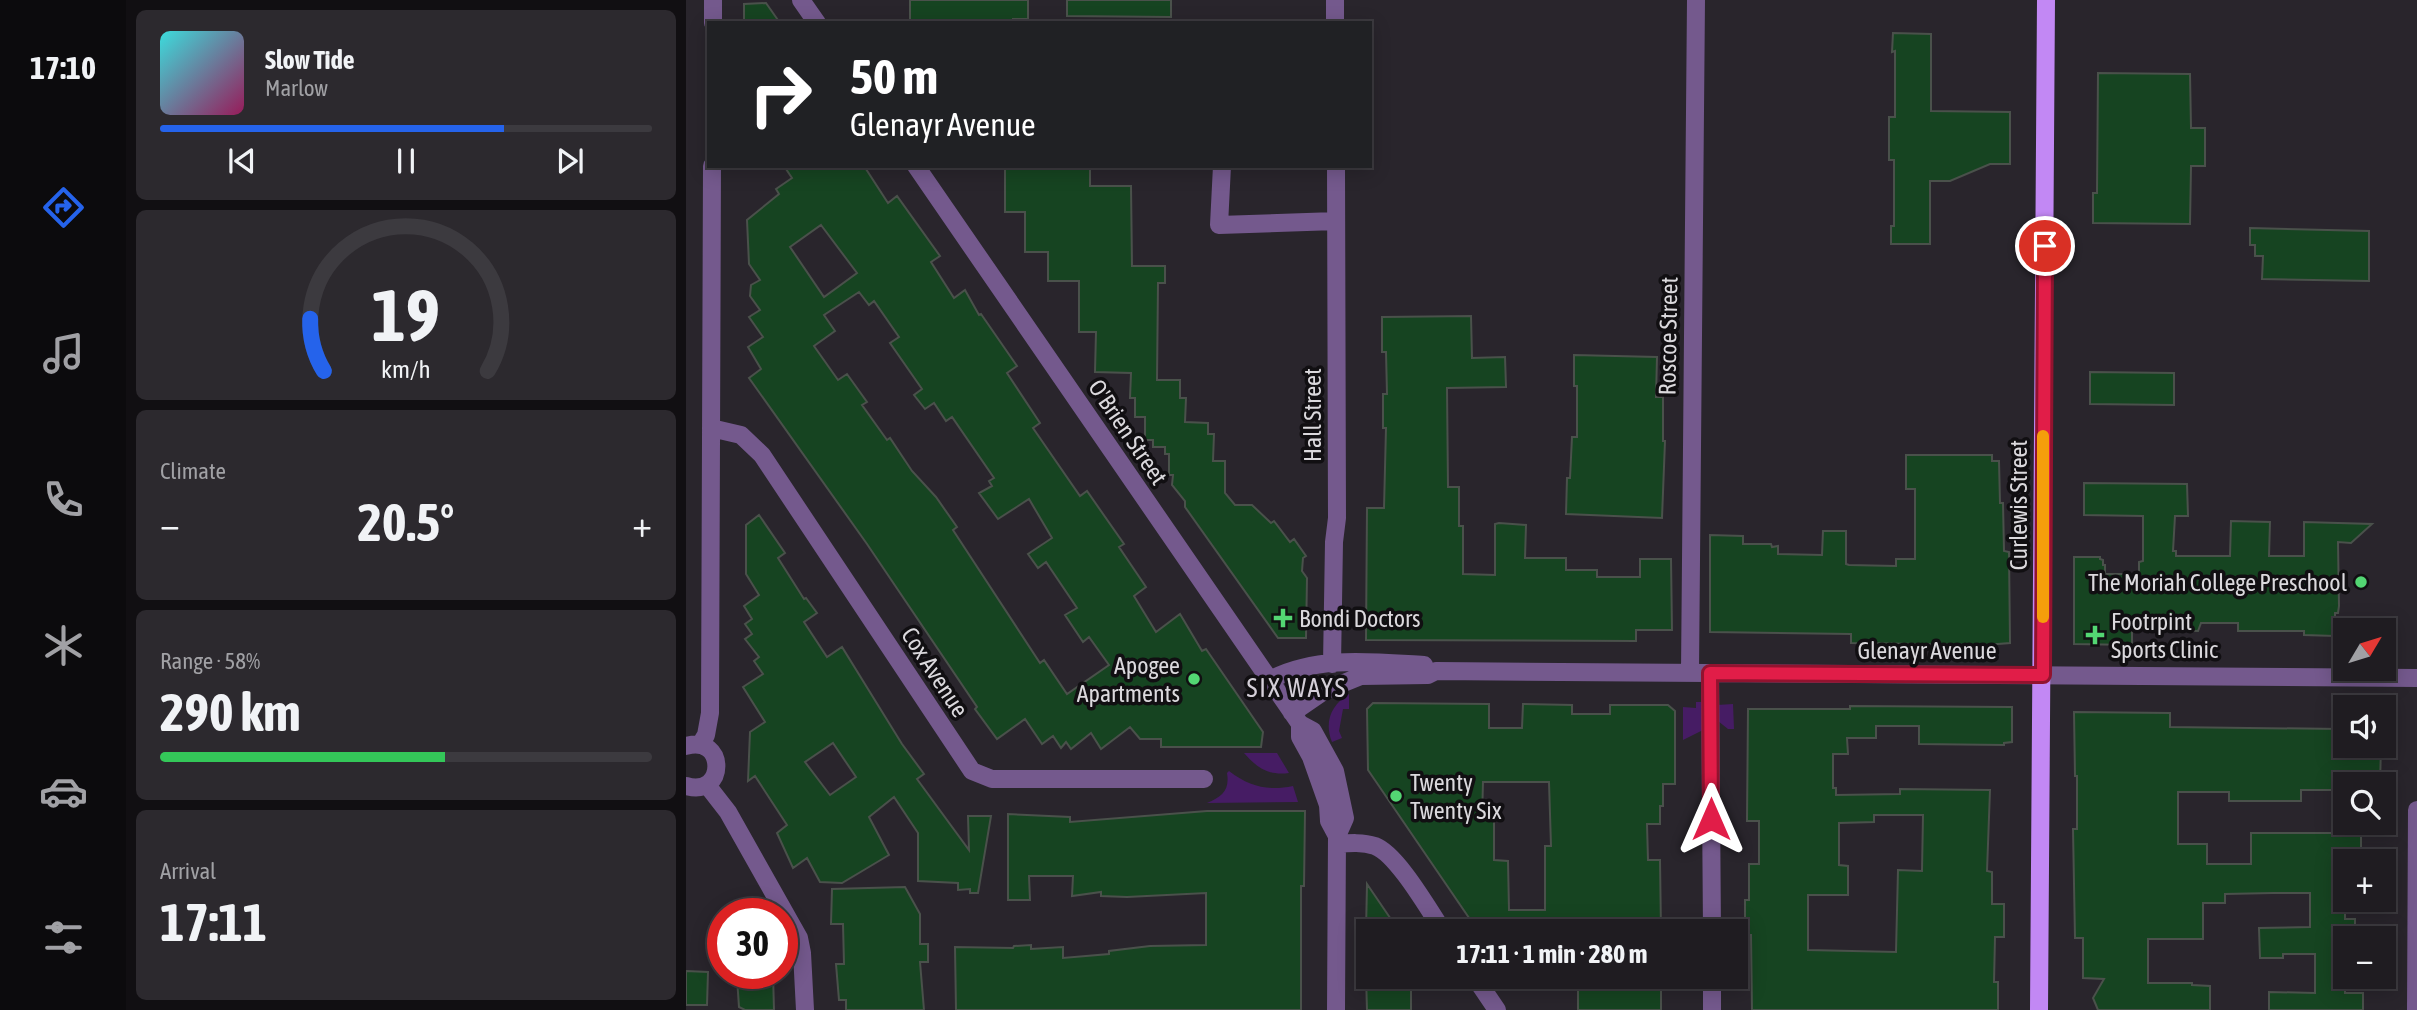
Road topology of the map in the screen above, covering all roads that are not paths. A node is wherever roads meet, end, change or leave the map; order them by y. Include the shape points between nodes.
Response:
1 (713, 0) edge
2 (801, 0) edge
3 (1335, 0) edge
4 (1696, 0) edge
5 (2046, 0) edge
6 (713, 21) edge
7 (816, 21) edge
8 (1335, 21) edge
9 (712, 168) edge
10 (917, 168) edge
11 (1222, 168) edge
12 (1336, 168) edge
13 (1336, 221) junction
14 (711, 428) junction
15 (1332, 664) junction
16 (1436, 671) junction
17 (1690, 673) junction
18 (1710, 673) junction
19 (2043, 675) junction
20 (2417, 678) edge
21 (1270, 680) junction
22 (1296, 719) junction
23 (693, 745) edge
24 (1203, 779) dead end
25 (706, 785) junction
26 (686, 786) edge
27 (2417, 810) edge
28 (1337, 840) junction
29 (1435, 919) edge
30 (1712, 919) edge
31 (1483, 989) edge
32 (1712, 989) edge
33 (805, 1010) edge
34 (1336, 1010) edge
35 (1497, 1010) edge
36 (1712, 1010) edge
37 (2039, 1010) edge
38 (2416, 1010) edge

1 - 6 street
2 - 7 street
3 - 8 street
4 - 17 street, Roscoe Street
5 - 19 main road, Curlewis Street
9 - 14 street
10 - 21 street, O'Brien Street
11 - 13 street via 1219,225
12 - 13 street, Hall Street
13 - 15 street, Hall Street via 1337,518
14 - 23 street via 710,713 706,734
14 - 24 street, Cox Avenue via 741,435 762,455 972,771 992,779
15 - 16 street, Glenayr Avenue via 1427,665
15 - 21 street, Glenayr Avenue via 1286,671
16 - 17 street, Glenayr Avenue
16 - 22 street, Glenayr Avenue via 1428,676 1361,676 1324,691
17 - 18 street, Glenayr Avenue
18 - 19 street, Glenayr Avenue
18 - 30 street
19 - 20 street, Glenayr Avenue
19 - 37 main road, Curlewis Street
21 - 22 street, O'Brien Street
22 - 28 street, O'Brien Street
23 - 25 street via 711,751 717,763 715,775
25 - 26 street
25 - 33 street via 728,812 799,938
27 - 38 street
28 - 29 street via 1386,852
28 - 34 street
31 - 35 street
32 - 36 street

